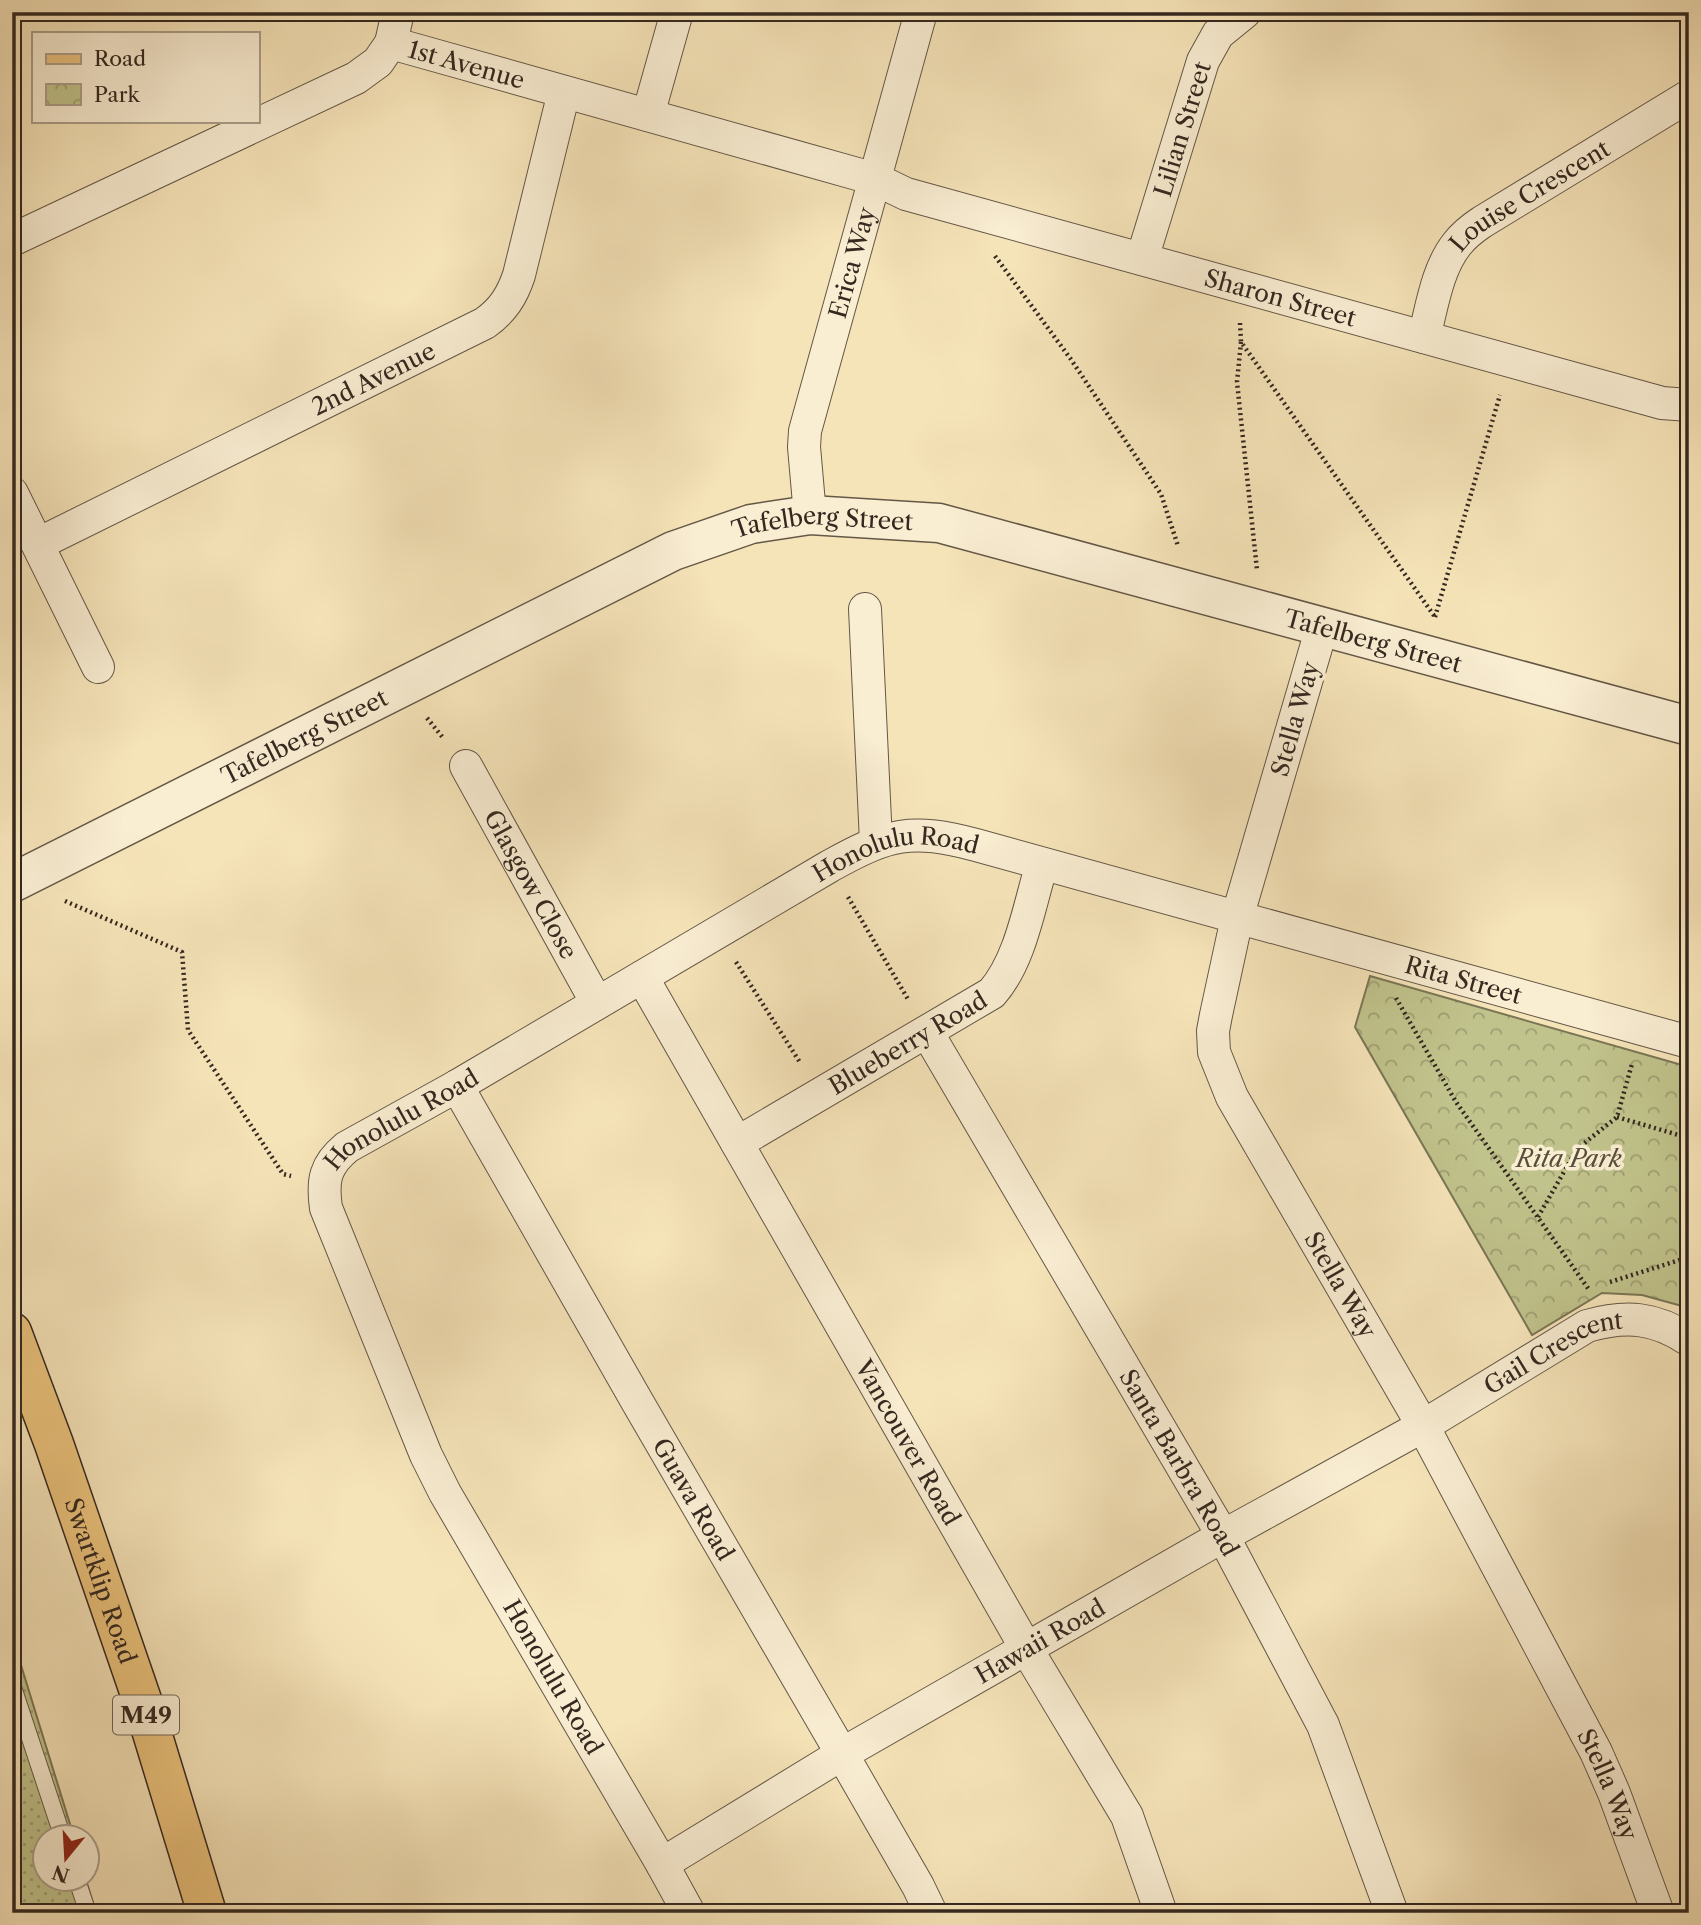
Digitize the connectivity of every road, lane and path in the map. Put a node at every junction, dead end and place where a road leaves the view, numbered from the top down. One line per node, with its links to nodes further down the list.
1 (398, 12): 5 (street)
2 (677, 12): 8 (street)
3 (921, 12): 9 (street, Erica Way)
4 (1245, 12): 12 (street, Lilian Street)
5 (391, 43): 6 (street, 1st Avenue); 10 (street, 1st Avenue)
6 (565, 92): 8 (street, 1st Avenue); 20 (street, 2nd Avenue)
7 (1689, 96): 14 (street, Louise Crescent)
8 (648, 115): 9 (street, 1st Avenue)
9 (875, 178): 12 (street, Sharon Street); 19 (street, Erica Way)
10 (12, 240)
11 (988, 246): 21 (path)
12 (1142, 259): 14 (street, Sharon Street)
13 (1240, 318): 15 (path)
14 (1424, 337): 17 (street, Sharon Street)
15 (1241, 342): 22 (path); 24 (path)
16 (1501, 391): 24 (path)
17 (1689, 405)
18 (12, 493): 20 (street)
19 (810, 515): 25 (street, Tafelberg Street); 33 (street, Tafelberg Street)
20 (38, 544): 27 (street)
21 (1181, 557)
22 (1258, 578)
23 (865, 609): 30 (street)
24 (1435, 617): 26 (path)
25 (1322, 627): 28 (street, Tafelberg Street); 35 (street, Stella Way)
26 (1432, 628)
27 (98, 667)
28 (1689, 726)
29 (466, 766): 39 (street, Glasgow Close)
30 (876, 842): 31 (street, Honolulu Road); 32 (street, Honolulu Road)
31 (1042, 864): 35 (street, Honolulu Road); 40 (street, Blueberry Road)
32 (830, 866): 36 (street, Honolulu Road); 40 (path)
33 (12, 883)
34 (63, 900): 48 (path)
35 (1237, 918): 41 (street, Rita Street); 55 (street, Stella Way)
36 (718, 932): 37 (street, Honolulu Road); 44 (path)
37 (642, 977): 39 (street, Honolulu Road); 46 (street, Vancouver Road)
38 (1396, 997): 49 (path)
39 (597, 1003): 43 (street, Honolulu Road)
40 (927, 1032): 44 (street, Blueberry Road); 56 (street, Santa Barbra Road)
41 (1689, 1042)
42 (1634, 1059): 45 (path)
43 (457, 1086): 48 (street, Honolulu Road); 59 (street, Guava Road)
44 (820, 1095): 46 (street, Blueberry Road)
45 (1617, 1117): 47 (path); 49 (path)
46 (737, 1143): 57 (street, Vancouver Road)
47 (1689, 1145)
48 (323, 1183): 61 (street, Honolulu Road)
49 (1538, 1217): 52 (path)
50 (1689, 1257): 51 (path)
51 (1602, 1284)
52 (1595, 1297)
53 (12, 1332): 64 (main road, Swartklip Road / M49)
54 (1689, 1340): 55 (street, Gail Crescent)
55 (1423, 1426): 56 (street, Hawaii Road); 69 (street, Stella Way)
56 (1223, 1536): 57 (street, Hawaii Road); 68 (street, Santa Barbra Road)
57 (1026, 1648): 59 (street, Hawaii Road); 67 (street, Vancouver Road)
58 (12, 1684): 60 (lane)
59 (842, 1754): 61 (street, Hawaii Road); 66 (street, Guava Road)
60 (58, 1824)
61 (663, 1864): 65 (street, Honolulu Road)
62 (82, 1894): 63 (lane)
63 (88, 1913)
64 (207, 1913)
65 (689, 1913)
66 (931, 1913)
67 (1161, 1913)
68 (1392, 1913)
69 (1658, 1913)

